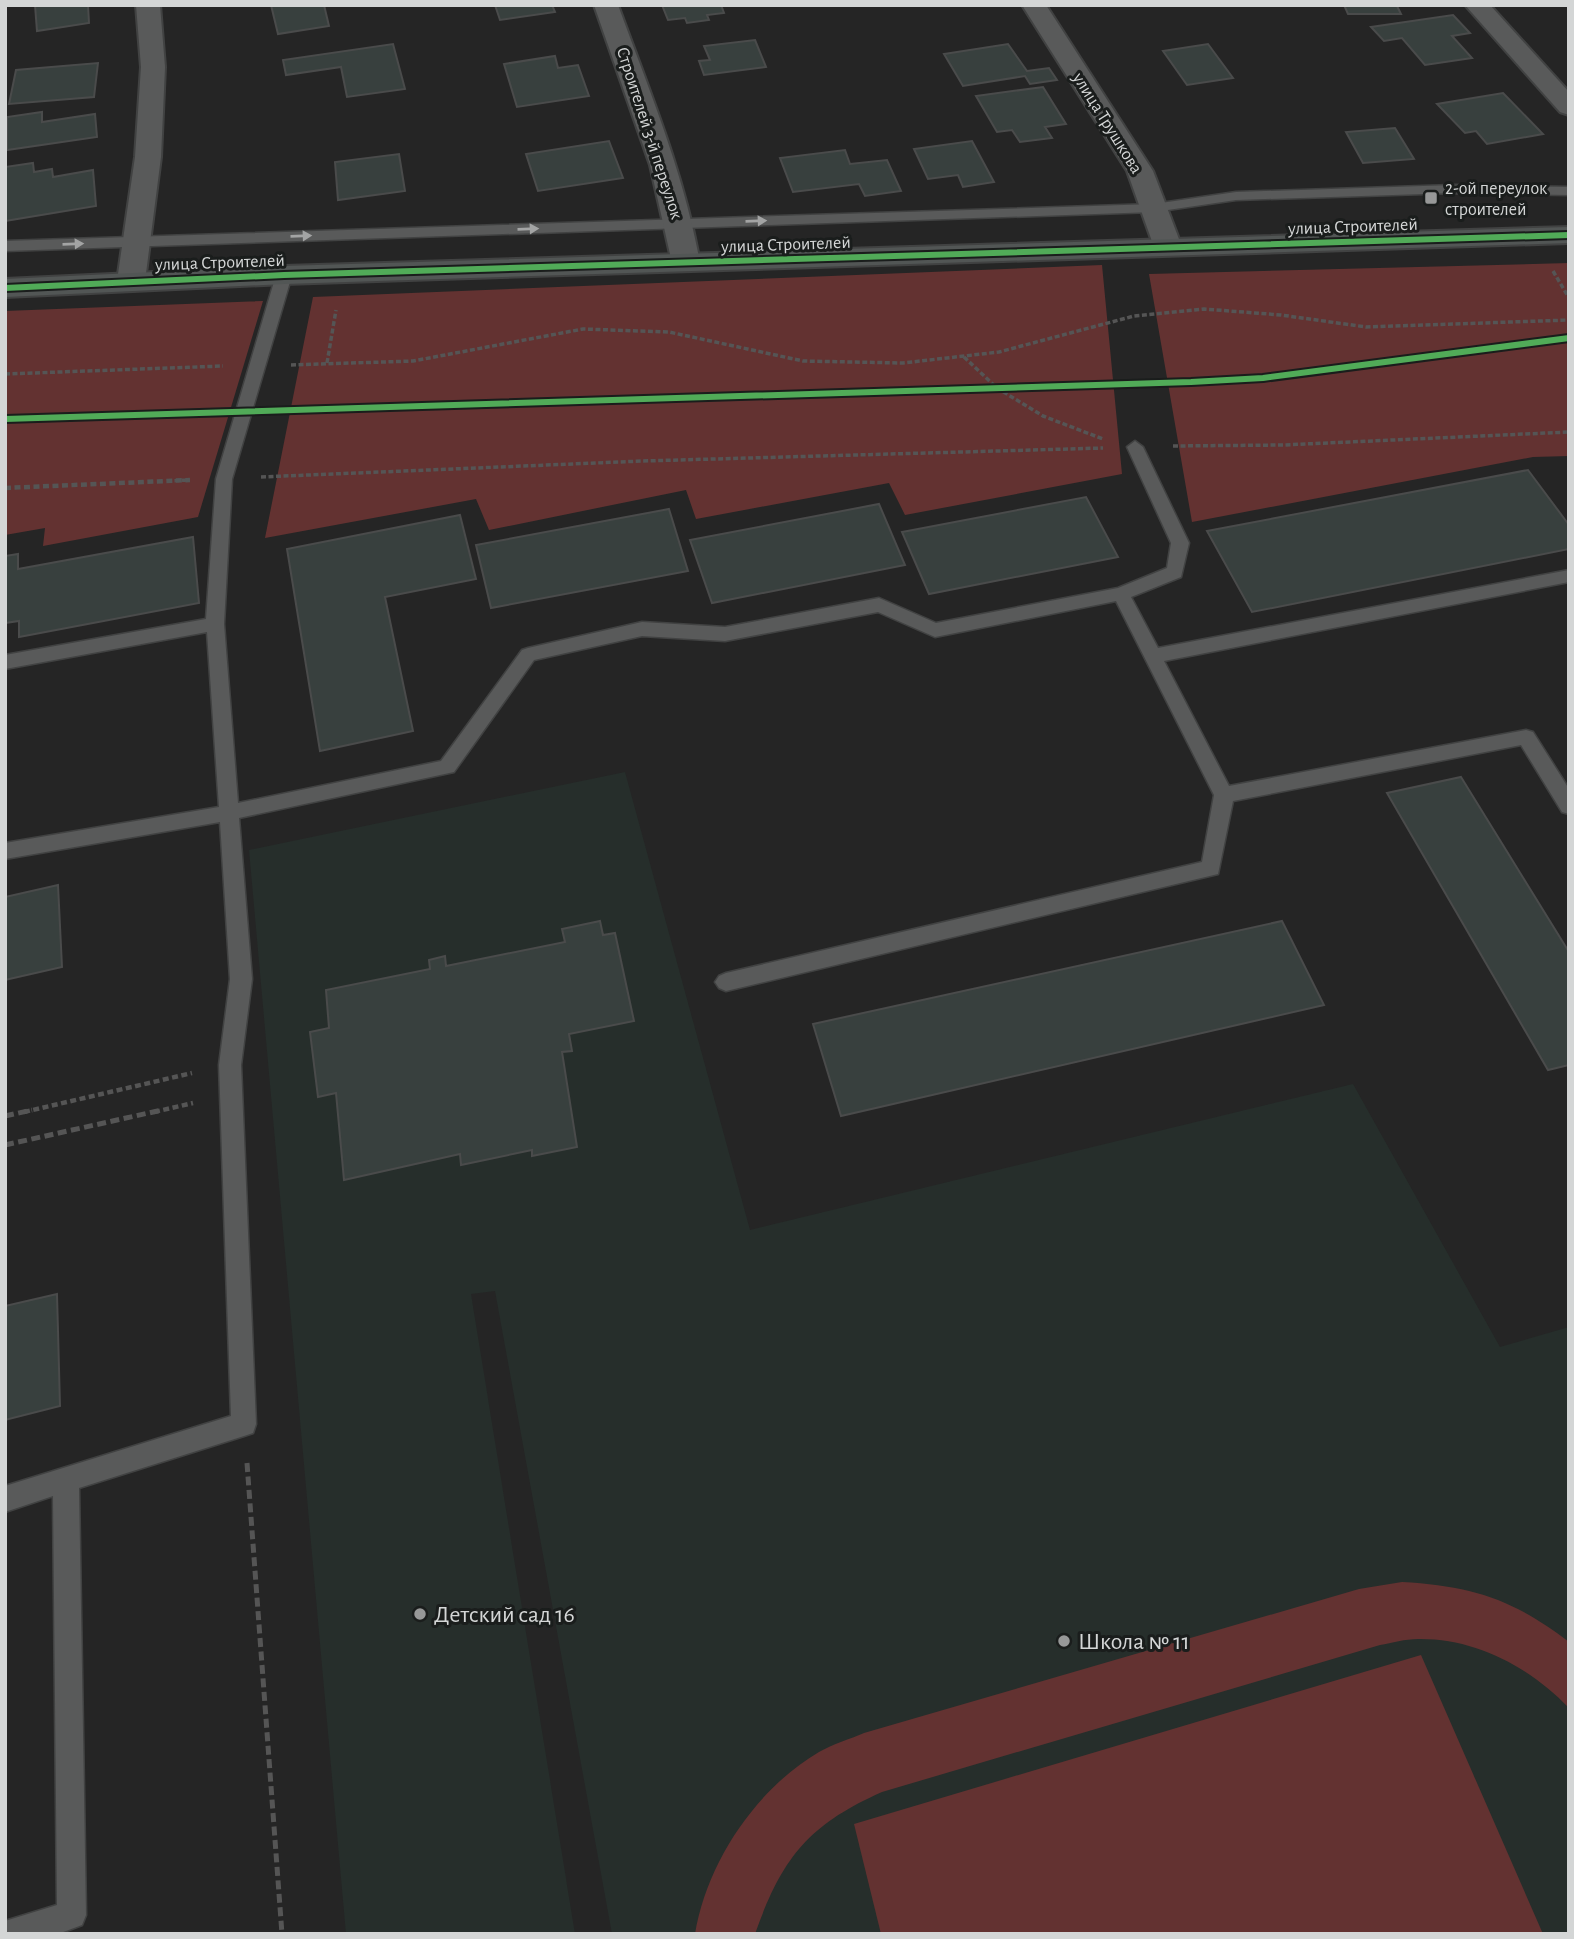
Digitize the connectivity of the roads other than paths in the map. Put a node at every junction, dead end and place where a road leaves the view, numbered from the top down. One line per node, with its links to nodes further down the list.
1 (148, 5): 10 (street)
2 (607, 5): 8 (street, Строителей 3-й переулок)
3 (1034, 5): 7 (street, улица Трушкова)
4 (1477, 5): 5 (street)
5 (1569, 107)
6 (1569, 191): 7 (lane)
7 (1154, 208): 8 (lane, one-way to 7); 12 (street, улица Трушкова)
8 (681, 224): 10 (lane, one-way to 8); 13 (street, Строителей 3-й переулок)
9 (1569, 235): 12 (street, улица Строителей)
10 (136, 242): 11 (lane, one-way to 10); 15 (street)
11 (5, 246)
12 (1168, 247): 13 (street, улица Строителей)
13 (686, 263): 14 (street, улица Строителей)
14 (285, 275): 15 (street, улица Строителей); 20 (lane)
15 (131, 281): 16 (street, улица Строителей)
16 (5, 288)
17 (1135, 447): 19 (lane)
18 (1569, 576): 21 (lane)
19 (1121, 594): 21 (lane); 25 (lane)
20 (215, 624): 22 (lane); 25 (lane)
21 (1153, 656): 23 (lane)
22 (5, 662)
23 (1224, 795): 24 (lane); 27 (lane)
24 (1569, 806)
25 (227, 813): 26 (lane); 28 (lane)
26 (5, 851)
27 (726, 982)
28 (66, 1482): 29 (lane); 30 (lane)
29 (5, 1499)
30 (10, 1934)

